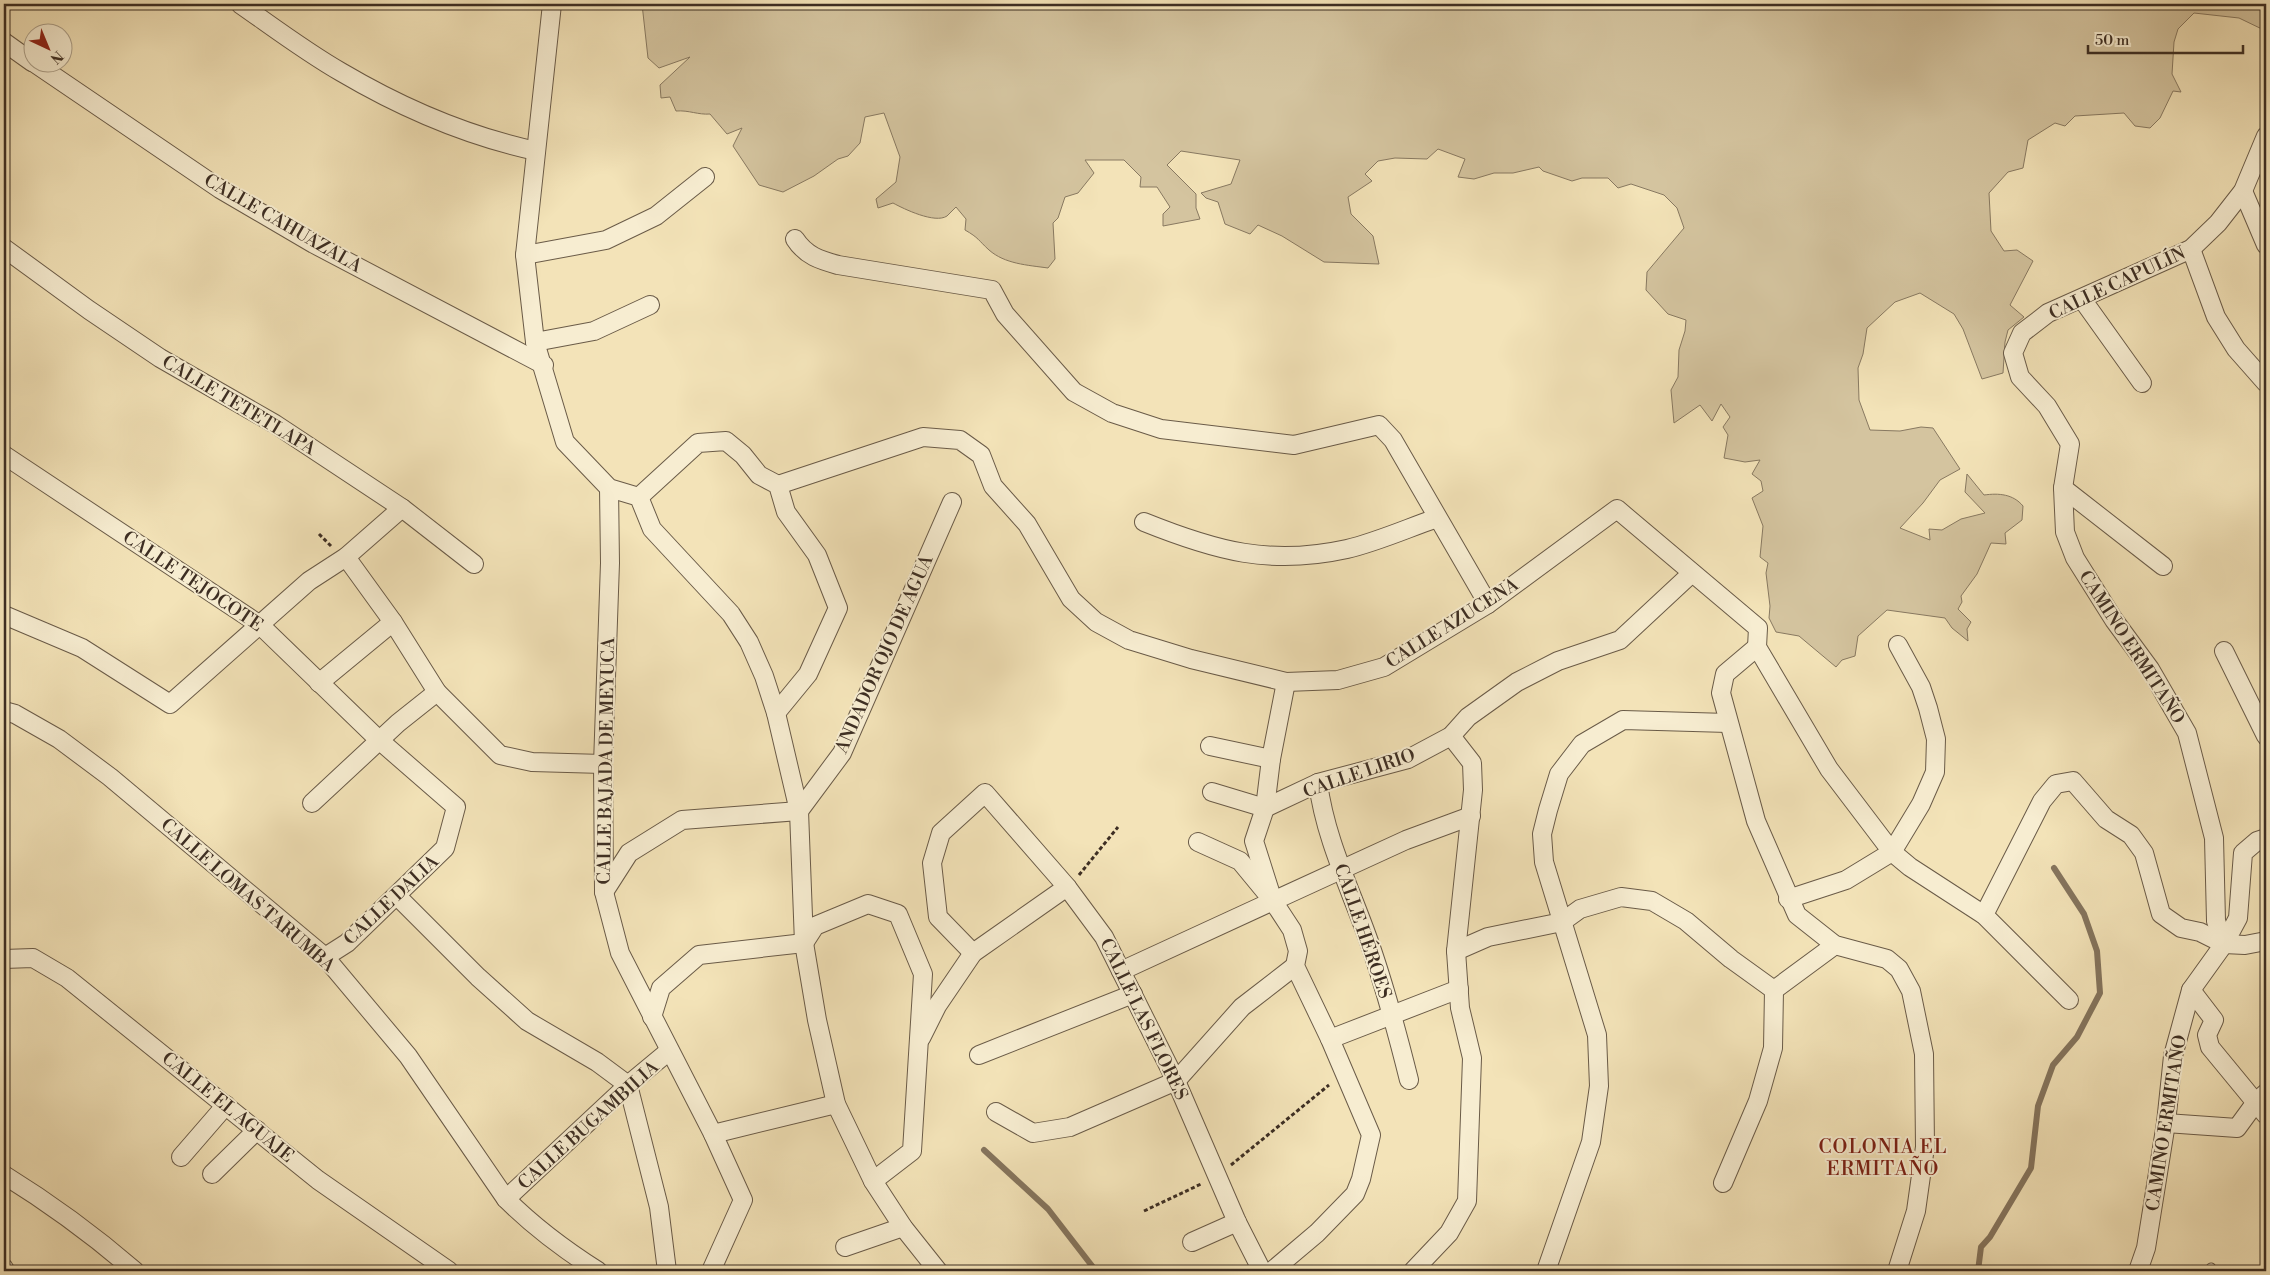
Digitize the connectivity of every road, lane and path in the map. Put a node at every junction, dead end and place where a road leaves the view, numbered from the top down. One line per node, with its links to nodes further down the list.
1 (240, 4): 7 (street)
2 (552, 4): 7 (street)
3 (4, 42): 4 (street, CALLE CAHUAZALA)
4 (22, 54)
5 (48, 72): 19 (street, CALLE CAHUAZALA)
6 (2266, 136): 9 (street, CALLE CAPULÍN)
7 (536, 151): 14 (street)
8 (705, 177): 14 (street)
9 (2243, 191): 11 (street); 13 (street, CALLE CAPULÍN)
10 (795, 239): 29 (street)
11 (2266, 245)
12 (4, 248): 28 (street, CALLE TETETLAPA)
13 (2191, 249): 15 (street, CALLE CAPULÍN); 21 (street)
14 (524, 255): 17 (street)
15 (2082, 299): 18 (street, CALLE CAPULÍN); 20 (street)
16 (650, 305): 17 (street)
17 (535, 342): 19 (street)
18 (2013, 353): 25 (street, CAMINO ERMITAÑO)
19 (544, 365): 24 (street)
20 (2142, 383)
21 (2266, 383)
22 (4, 455): 38 (street, CALLE TEJOCOTE)
23 (778, 485): 26 (street); 42 (street, CALLE AZUCENA); 46 (street)
24 (609, 488): 26 (street); 53 (street, CALLE BAJADA DE MEYUCA)
25 (2063, 488): 33 (street); 76 (street, CAMINO ERMITAÑO)
26 (639, 497): 46 (street)
27 (952, 502): 59 (street, ANDADOR OJO DE AGUA)
28 (402, 508): 31 (street); 32 (street, CALLE TETETLAPA)
29 (1437, 518): 30 (street); 35 (street)
30 (1144, 522)
31 (346, 556): 37 (street); 38 (street)
32 (474, 564)
33 (2163, 566)
34 (1692, 573): 35 (street, CALLE AZUCENA); 40 (street); 48 (street, CALLE LIRIO)
35 (1488, 604): 42 (street, CALLE AZUCENA)
36 (4, 615): 38 (street)
37 (393, 622): 43 (street); 44 (street)
38 (260, 625): 43 (street, CALLE TEJOCOTE)
39 (1898, 645): 64 (street)
40 (1757, 647): 47 (street); 64 (street)
41 (2224, 651): 49 (street)
42 (1286, 682): 52 (street)
43 (319, 683): 50 (street, CALLE TEJOCOTE)
44 (437, 692): 50 (street); 53 (street)
45 (4, 711): 80 (street, CALLE LOMAS TARUMBA)
46 (776, 713): 59 (street)
47 (1728, 723): 70 (street); 73 (street)
48 (1451, 736): 54 (street, CALLE LIRIO); 60 (street)
49 (2266, 736)
50 (379, 740): 56 (street); 57 (street, CALLE TEJOCOTE)
51 (1210, 746): 52 (street)
52 (1271, 759): 58 (street)
53 (603, 764): 68 (street, CALLE BAJADA DE MEYUCA)
54 (1318, 783): 58 (street, CALLE LIRIO); 66 (street, CALLE HÉROES)
55 (1212, 792): 58 (street)
56 (312, 803)
57 (456, 807): 69 (street, CALLE DALIA)
58 (1265, 808): 71 (street)
59 (799, 811): 68 (street); 75 (street)
60 (1471, 816): 66 (street); 78 (street)
61 (1118, 827): 65 (path)
62 (2266, 838): 76 (street)
63 (1198, 842): 71 (street)
64 (1892, 852): 70 (street); 72 (street)
65 (1090, 862)
66 (1342, 870): 71 (street); 89 (street, CALLE HÉROES)
67 (1067, 887): 79 (street); 79 (street, CALLE LAS FLORES); 83 (street, CALLE LAS FLORES)
68 (604, 892): 90 (street, CALLE BAJADA DE MEYUCA)
69 (397, 896): 80 (street, CALLE DALIA); 98 (street)
70 (1788, 899): 77 (street)
71 (1273, 901): 82 (street); 83 (street)
72 (1984, 915): 76 (street); 88 (street)
73 (1562, 922): 78 (street); 85 (street); 128 (street)
74 (2266, 941): 76 (street)
75 (804, 943): 90 (street); 92 (street); 100 (street)
76 (2224, 944): 86 (street, CAMINO ERMITAÑO)
77 (1835, 945): 85 (street); 129 (street)
78 (1456, 951): 84 (street)
79 (973, 953): 92 (street)
80 (325, 957): 112 (street, CALLE LOMAS TARUMBA)
81 (4, 960): 101 (street, CALLE EL AGUAJE)
82 (1295, 966): 91 (street); 97 (street)
83 (1121, 971): 87 (street, CALLE LAS FLORES)
84 (1459, 989): 89 (street); 127 (street)
85 (1774, 990): 111 (street)
86 (2191, 990): 99 (street); 103 (street, CAMINO ERMITAÑO)
87 (1133, 994): 94 (street); 97 (street, CALLE LAS FLORES)
88 (2069, 1000)
89 (1392, 1015): 91 (street); 96 (street, CALLE HÉROES)
90 (652, 1017): 93 (street, CALLE BAJADA DE MEYUCA)
91 (1330, 1039): 95 (street)
92 (917, 1048): 110 (street)
93 (669, 1051): 98 (street, CALLE BUGAMBILIA); 105 (street, CALLE BAJADA DE MEYUCA)
94 (979, 1055)
95 (1345, 1072): 109 (path); 126 (street)
96 (1409, 1080)
97 (1176, 1081): 102 (street); 109 (street, CALLE LAS FLORES)
98 (628, 1084): 112 (street, CALLE BUGAMBILIA); 122 (street)
99 (2263, 1103): 103 (street)
100 (836, 1104): 105 (street); 110 (street)
101 (226, 1105): 104 (street, CALLE EL AGUAJE); 106 (street)
102 (996, 1112)
103 (2166, 1123): 130 (street, CAMINO ERMITAÑO)
104 (256, 1130): 107 (street); 118 (street, CALLE EL AGUAJE)
105 (713, 1134): 123 (street, CALLE BAJADA DE MEYUCA)
106 (181, 1157)
107 (212, 1174)
108 (4, 1175): 119 (street)
109 (1217, 1176): 113 (path); 114 (street, CALLE LAS FLORES)
110 (873, 1181): 115 (street)
111 (1723, 1182)
112 (506, 1199): 121 (street, CALLE LOMAS TARUMBA)
113 (1144, 1211)
114 (1237, 1222): 116 (street); 125 (street, CALLE LAS FLORES)
115 (903, 1227): 117 (street); 124 (street)
116 (1192, 1242)
117 (845, 1247)
118 (434, 1266): 120 (street, CALLE EL AGUAJE)
119 (135, 1271)
120 (450, 1271)
121 (598, 1271)
122 (667, 1271)
123 (711, 1271)
124 (938, 1271)
125 (1262, 1271)
126 (1272, 1271)
127 (1413, 1271)
128 (1546, 1271)
129 (1897, 1271)
130 (2138, 1271)

